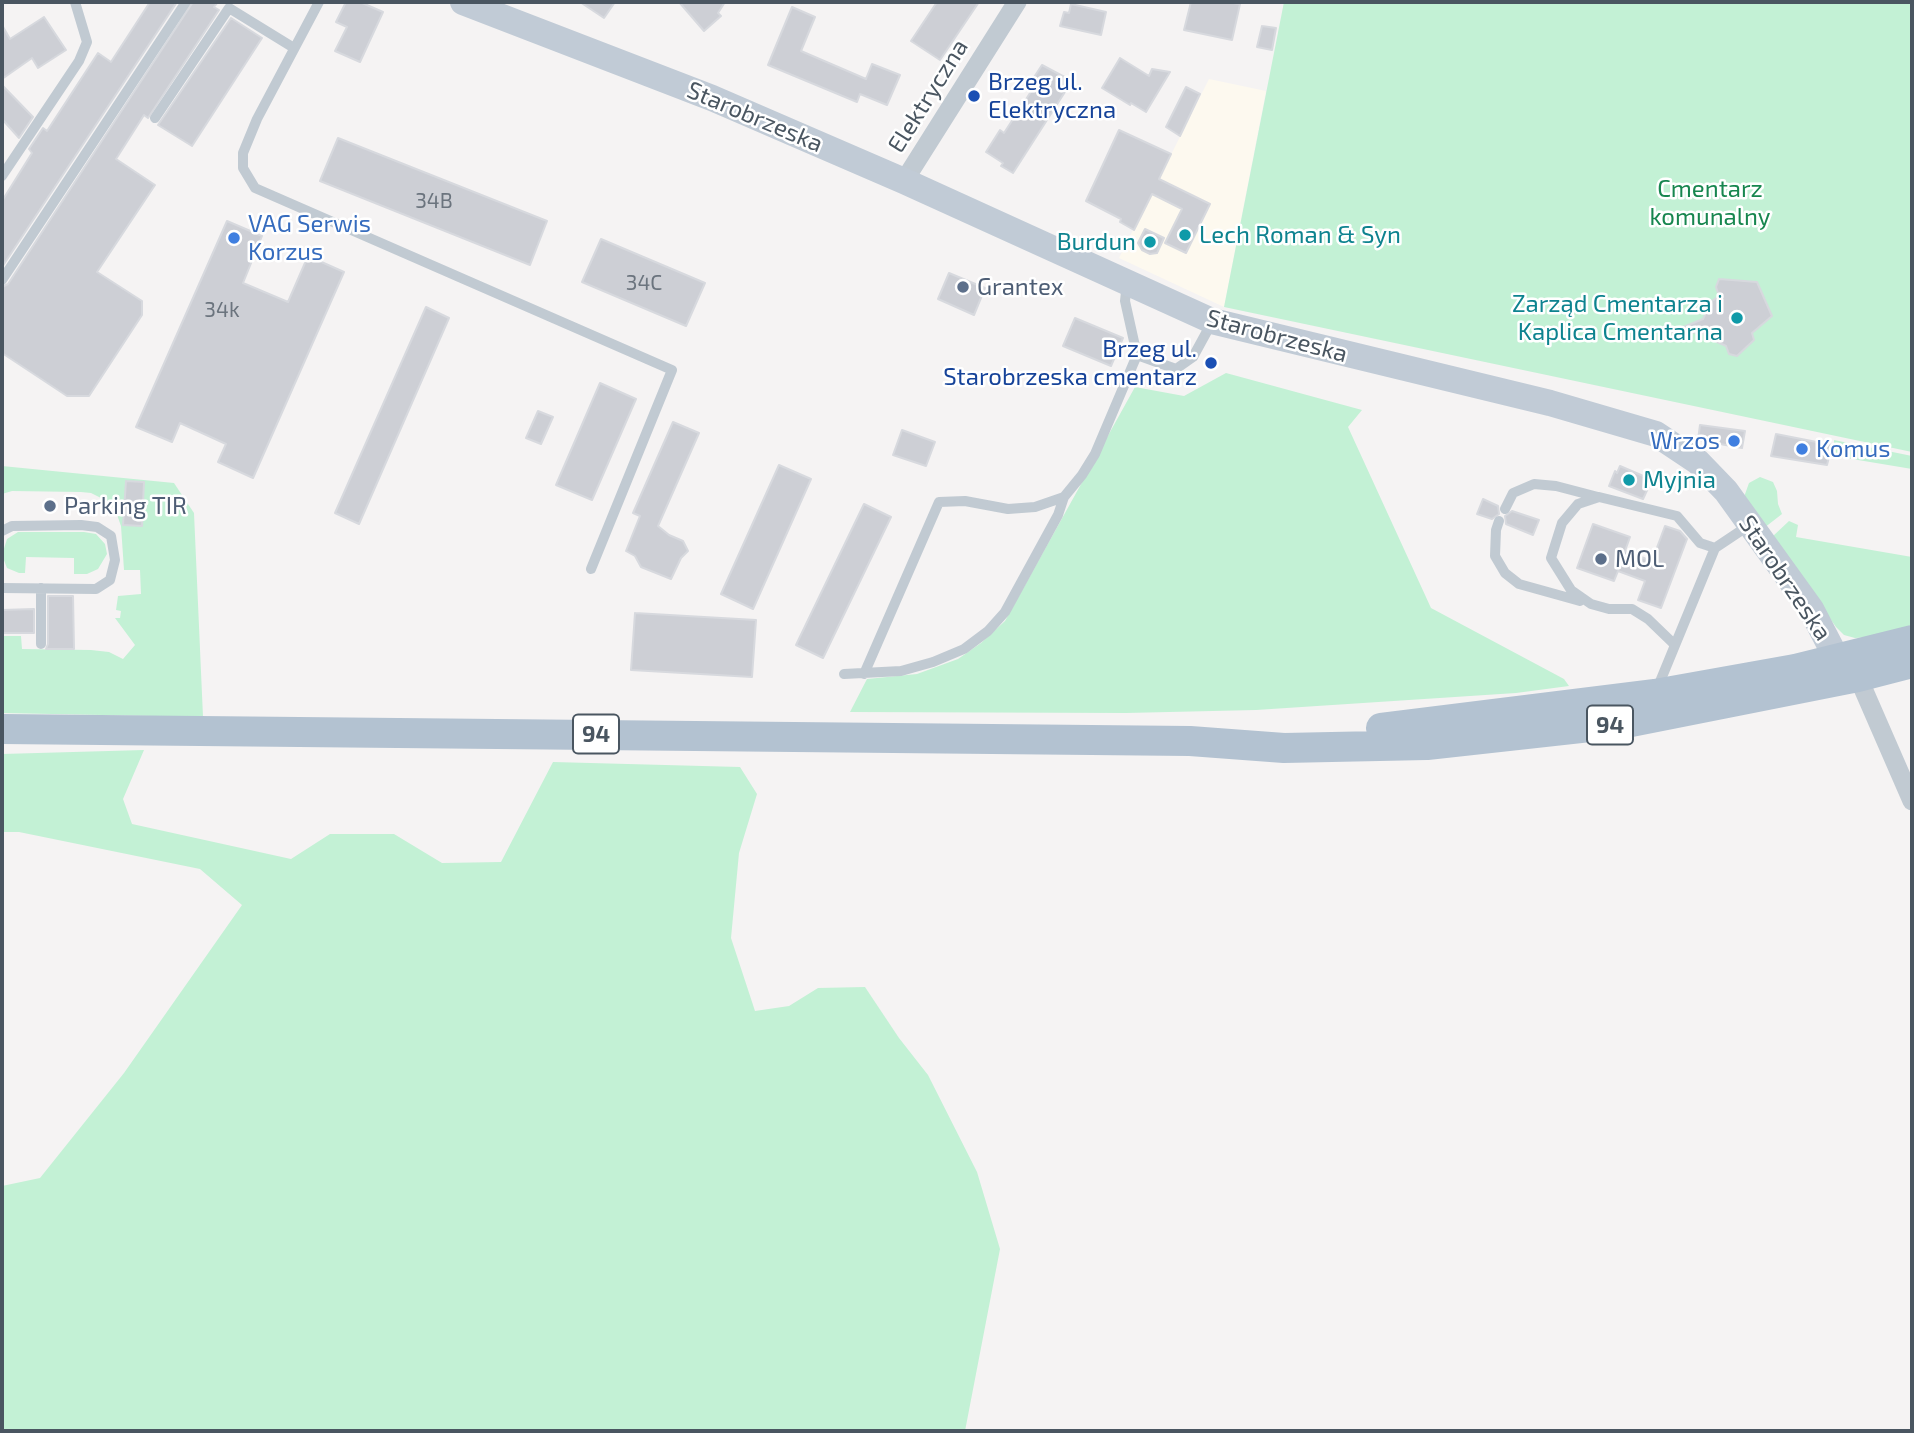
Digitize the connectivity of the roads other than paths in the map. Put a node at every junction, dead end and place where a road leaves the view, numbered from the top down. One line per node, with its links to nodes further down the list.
1 (75, 2): 8 (lane)
2 (187, 2): 10 (lane)
3 (319, 2): 6 (lane)
4 (463, 2): 9 (street, Starobrzeska)
5 (1017, 2): 9 (street, Elektryczna)
6 (294, 48): 7 (lane); 21 (lane)
7 (155, 118)
8 (2, 176)
9 (904, 181): 11 (street, Starobrzeska)
10 (2, 280)
11 (1127, 283): 12 (street, Starobrzeska); 13 (lane)
12 (1212, 321): 13 (lane); 18 (street, Starobrzeska)
13 (1137, 355): 14 (lane)
14 (1064, 497): 31 (lane); 31 (lane)
15 (1598, 497): 16 (lane); 20 (lane); 24 (lane)
16 (1505, 509)
17 (1499, 521): 24 (lane)
18 (1751, 524): 20 (lane); 29 (street, Starobrzeska)
19 (2, 531): 23 (lane)
20 (1715, 548): 27 (lane)
21 (591, 569)
22 (2, 588): 23 (lane)
23 (41, 588): 26 (lane)
24 (1591, 604): 27 (lane)
25 (1912, 640): 29 (main road, 94)
26 (41, 643)
27 (1675, 645): 32 (lane)
28 (1912, 663): 29 (main road, 94)
29 (1848, 668): 32 (main road, 94); 34 (main road, 94); 35 (street)
30 (844, 674): 31 (lane)
31 (864, 674)
32 (1655, 694): 34 (main road, 94)
33 (2, 729): 34 (main road, 94)
34 (1190, 741)
35 (1912, 801)

